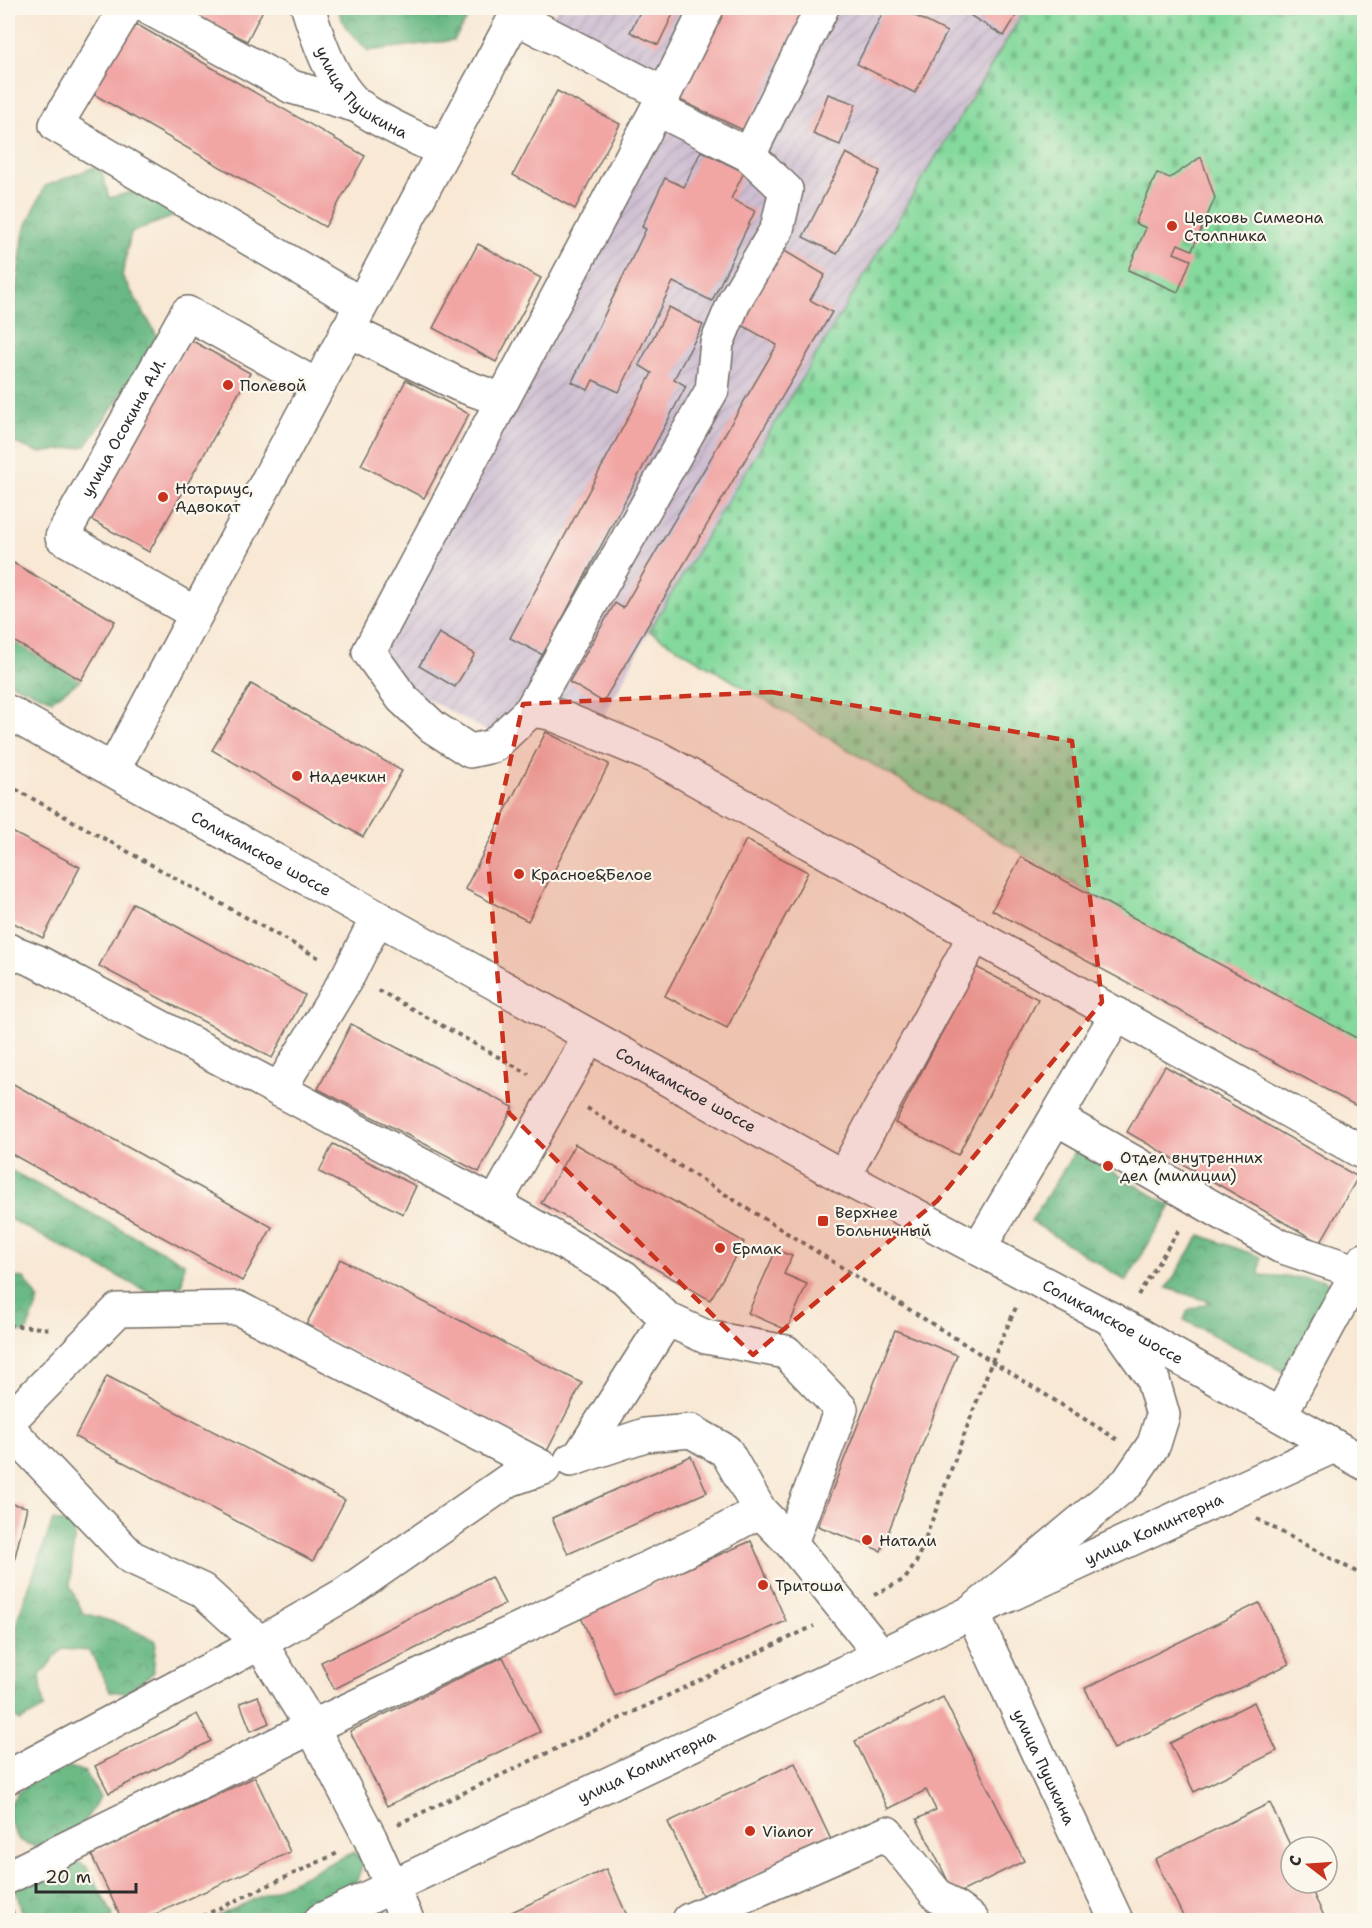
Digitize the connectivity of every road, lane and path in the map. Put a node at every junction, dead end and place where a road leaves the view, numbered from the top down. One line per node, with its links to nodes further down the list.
1 (126, 8): 11 (main road)
2 (149, 8): 8 (main road)
3 (308, 8): 8 (main road, улица Пушкина)
4 (707, 8): 7 (main road)
5 (822, 8): 10 (main road)
6 (517, 12): 7 (main road); 9 (main road)
7 (660, 102): 10 (main road); 13 (main road)
8 (361, 107): 9 (main road, улица Пушкина)
9 (442, 151): 11 (main road)
10 (749, 155): 15 (main road)
11 (354, 317): 12 (main road); 13 (main road)
12 (317, 386): 14 (main road); 14 (main road, улица Осокина А.И.)
13 (502, 400): 15 (main road)
14 (196, 614): 17 (main road)
15 (531, 710): 20 (main road)
16 (8, 712): 17 (main road, Соликамское шоссе)
17 (113, 770): 19 (main road, Соликамское шоссе)
18 (8, 785): 22 (path)
19 (377, 918): 22 (main road); 24 (main road, Соликамское шоссе)
20 (975, 935): 23 (main road); 29 (main road)
21 (8, 950): 25 (main road)
22 (349, 974): 25 (main road); 26 (path)
23 (1117, 1014): 27 (main road); 28 (main road)
24 (590, 1037): 26 (main road); 29 (main road, Соликамское шоссе)
25 (279, 1090): 31 (main road)
26 (559, 1090): 31 (main road); 37 (path)
27 (1056, 1118): 30 (main road); 32 (main road)
28 (1365, 1153)
29 (843, 1177): 32 (main road, Соликамское шоссе)
30 (1197, 1199): 33 (main road); 36 (path)
31 (495, 1204): 35 (main road)
32 (979, 1248): 34 (main road, Соликамское шоссе)
33 (1361, 1266): 38 (main road)
34 (1029, 1276): 36 (main road, Соликамское шоссе); 37 (path)
35 (667, 1319): 42 (main road); 46 (main road)
36 (1116, 1321): 38 (main road, Соликамское шоссе); 48 (main road, улица Коминтерна)
37 (992, 1361): 47 (path)
38 (1280, 1415): 41 (main road, Соликамское шоссе)
39 (8, 1422): 44 (main road)
40 (8, 1428): 49 (main road)
41 (1334, 1446): 43 (main road, Соликамское шоссе); 48 (main road, улица Коминтерна)
42 (579, 1457): 44 (main road); 45 (main road)
43 (1365, 1463)
44 (544, 1468): 49 (main road)
45 (760, 1511): 46 (main road); 51 (main road)
46 (791, 1543): 47 (main road)
47 (846, 1611): 50 (main road); 53 (path)
48 (972, 1612): 50 (main road, улица Коминтерна); 56 (main road, улица Пушкина)
49 (260, 1642): 51 (main road); 52 (main road)
50 (881, 1656): 55 (main road, улица Коминтерна)
51 (312, 1727): 53 (main road); 54 (main road)
52 (8, 1777)
53 (370, 1838): 55 (main road); 57 (path)
54 (8, 1877)
55 (392, 1888): 58 (main road, улица Коминтерна); 59 (main road)
56 (1106, 1917)
57 (194, 1920)
58 (321, 1920)
59 (407, 1920)
60 (689, 1920): 61 (main road)
61 (972, 1920)

